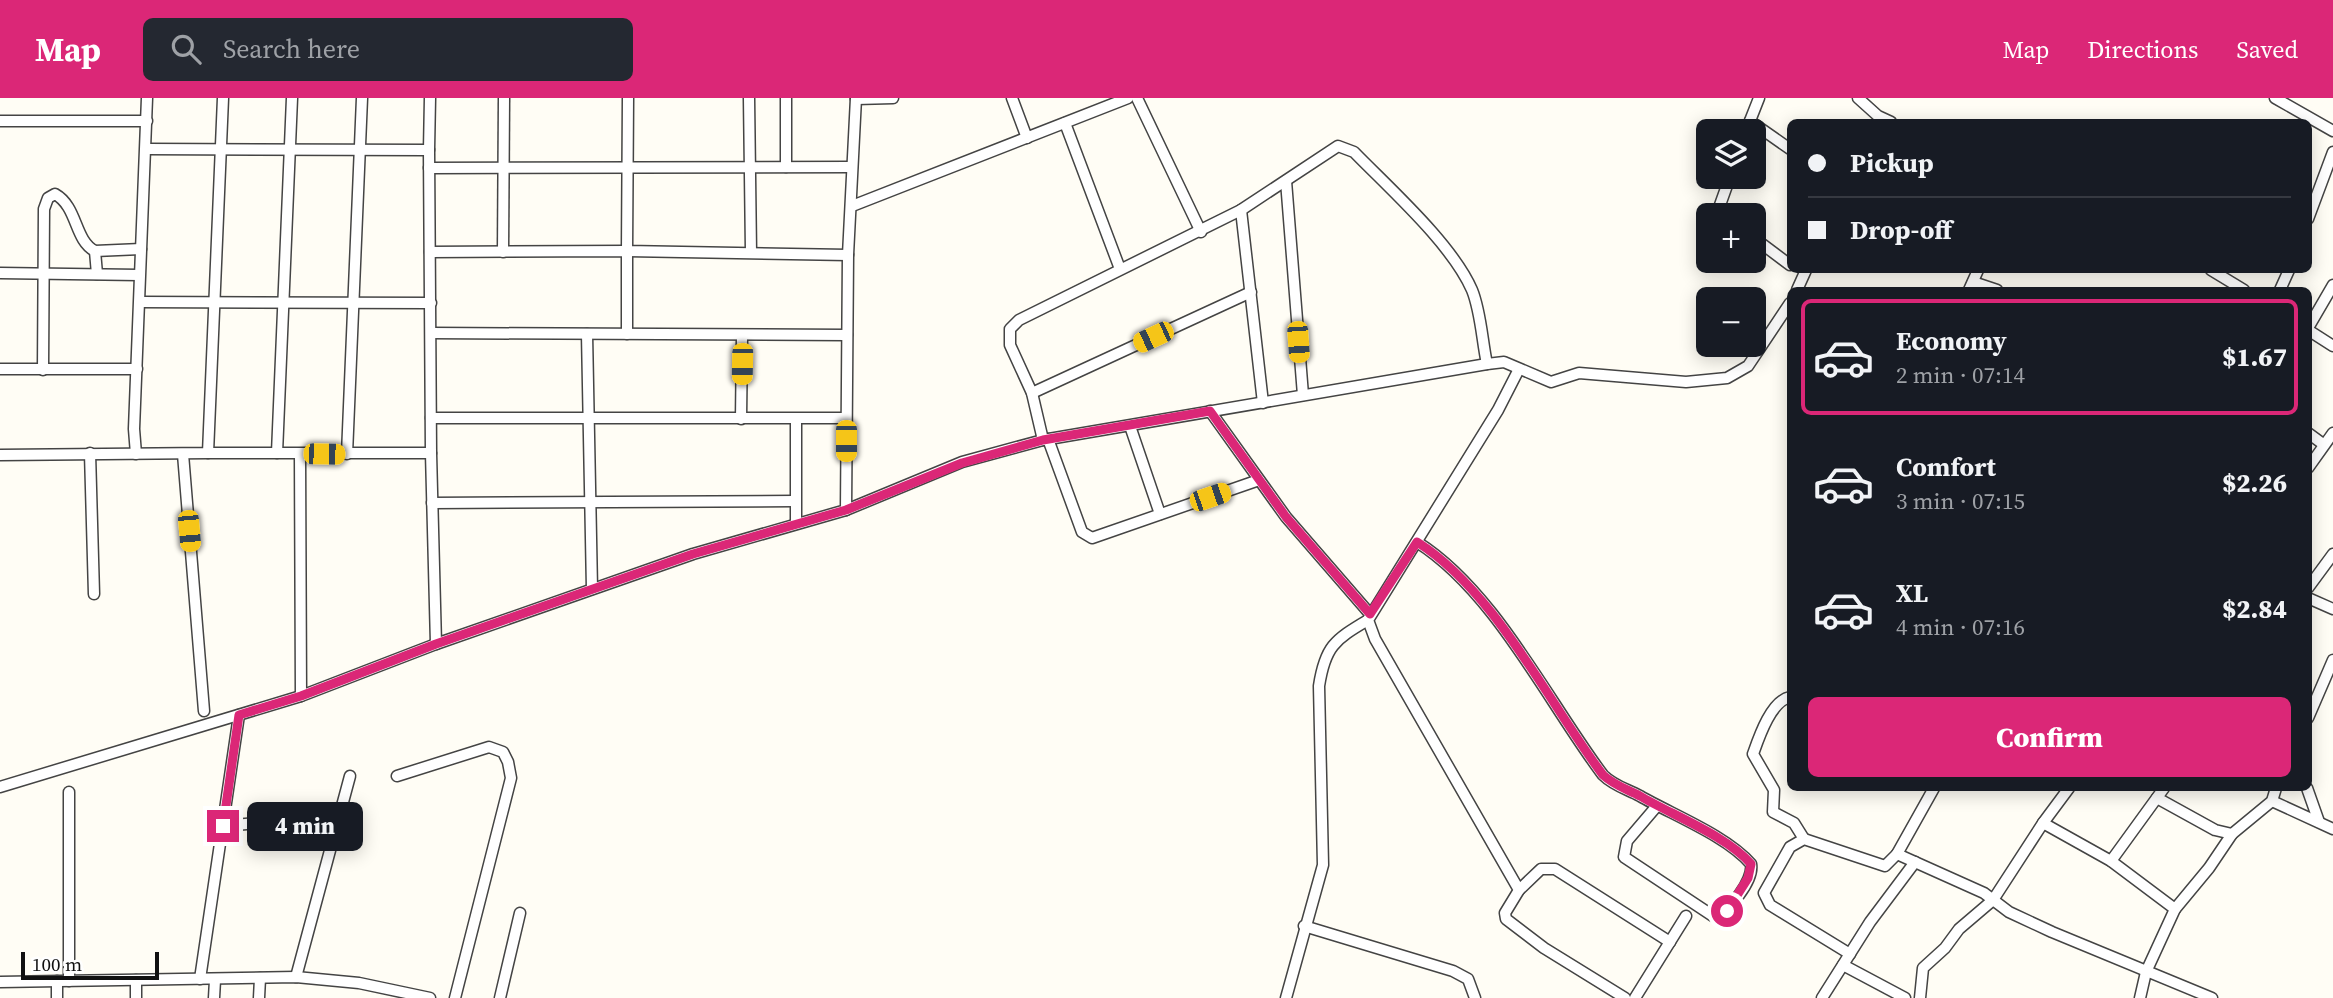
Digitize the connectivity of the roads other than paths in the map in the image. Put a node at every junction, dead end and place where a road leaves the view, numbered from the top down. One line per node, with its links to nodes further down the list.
1 (147, 98): 23 (street)
2 (223, 98): 32 (street)
3 (292, 98): 30 (street)
4 (362, 98): 31 (street)
5 (430, 98): 33 (street)
6 (504, 98): 39 (street)
7 (628, 98): 40 (street)
8 (749, 98): 38 (street)
9 (786, 98): 35 (street)
10 (856, 98): 11 (street); 36 (street)
11 (893, 98)
12 (1012, 98): 27 (street)
13 (1128, 98): 24 (street)
14 (1137, 98): 45 (street)
15 (1759, 98): 18 (street)
16 (1858, 98): 19 (street)
17 (2275, 98): 21 (street)
18 (1751, 119)
19 (1876, 119)
20 (2312, 119): 25 (street)
21 (2312, 119)
22 (0, 121): 23 (street)
23 (147, 121): 29 (street)
24 (1065, 123): 27 (street); 55 (street)
25 (2333, 131)
26 (1766, 136): 28 (street)
27 (1027, 138): 42 (street)
28 (1787, 147)
29 (147, 149): 32 (street); 47 (street)
30 (291, 149): 31 (street); 32 (street); 66 (street)
31 (360, 149): 33 (street); 67 (street)
32 (221, 150): 65 (street)
33 (429, 150): 37 (street)
34 (2333, 152): 43 (street)
35 (786, 167): 36 (street); 38 (street)
36 (852, 167): 42 (street)
37 (429, 168): 39 (street); 50 (street)
38 (748, 168): 40 (street); 52 (street)
39 (504, 170): 40 (street); 51 (street)
40 (628, 170): 49 (street)
41 (1286, 181): 44 (street); 78 (street); 84 (street)
42 (852, 206): 53 (street)
43 (2312, 208)
44 (1241, 210): 45 (street); 63 (street)
45 (1201, 232): 55 (street)
46 (1766, 247): 54 (street)
47 (141, 249): 48 (street); 60 (street)
48 (95, 251): 57 (street); 59 (street)
49 (627, 251): 51 (street); 52 (street); 73 (street)
50 (430, 252): 51 (street); 68 (street)
51 (503, 252)
52 (751, 252): 53 (street)
53 (848, 255): 74 (street)
54 (1787, 263)
55 (1120, 269): 83 (street)
56 (0, 273): 57 (street)
57 (43, 273): 59 (street); 82 (street)
58 (2216, 273): 62 (street)
59 (97, 274): 60 (street)
60 (139, 275): 64 (street)
61 (2333, 285): 70 (street)
62 (2239, 287)
63 (1251, 292): 83 (street); 85 (street)
64 (140, 302): 65 (street); 80 (street)
65 (214, 303): 66 (street); 98 (street)
66 (285, 303): 67 (street); 99 (street)
67 (353, 303): 68 (street); 104 (street)
68 (431, 303): 71 (street)
69 (1787, 308): 81 (street)
70 (2312, 330)
71 (431, 333): 72 (street); 87 (street)
72 (587, 334): 73 (street); 88 (street)
73 (627, 334): 76 (street)
74 (847, 335): 76 (street); 89 (street)
75 (2312, 335): 77 (street)
76 (742, 337): 90 (street)
77 (2333, 346)
78 (1487, 364): 81 (street); 84 (street)
79 (0, 369): 82 (street)
80 (137, 369): 82 (street); 101 (street)
81 (1519, 369): 114 (street)
82 (43, 370)
83 (1032, 393): 95 (street)
84 (1303, 395): 85 (street)
85 (1263, 402): 86 (street)
86 (1210, 411): 92 (street); 107 (street)
87 (430, 418): 88 (street); 100 (street)
88 (590, 418): 90 (street); 109 (street)
89 (846, 418): 91 (street); 111 (street)
90 (741, 419): 91 (street)
91 (796, 420): 108 (street)
92 (1130, 426): 95 (street); 112 (street)
93 (2333, 433): 106 (street)
94 (2312, 436): 96 (street)
95 (1045, 440): 111 (street); 112 (street)
96 (2323, 444)
97 (90, 453): 101 (street); 105 (street); 118 (street)
98 (208, 453): 99 (street); 102 (street)
99 (278, 453): 103 (street)
100 (431, 453): 104 (street); 110 (street)
101 (136, 454): 102 (street)
102 (183, 454): 127 (street)
103 (300, 454): 104 (street); 124 (street)
104 (347, 454)
105 (0, 455)
106 (2312, 462)
107 (1259, 480): 112 (street); 121 (street)
108 (795, 501): 109 (street); 113 (street)
109 (591, 502): 110 (street); 117 (street)
110 (432, 503): 122 (street)
111 (846, 510): 113 (street)
112 (1160, 514)
113 (796, 523): 117 (street)
114 (1417, 542): 121 (street); 140 (street)
115 (2333, 554): 116 (street)
116 (2312, 583)
117 (592, 589): 122 (street)
118 (94, 594)
119 (2312, 600): 120 (street)
120 (2333, 609)
121 (1369, 617): 151 (street); 156 (street)
122 (436, 644): 124 (street)
123 (2333, 660): 126 (street)
124 (301, 696): 128 (street)
125 (1787, 698): 147 (street)
126 (2312, 709)
127 (204, 711)
128 (239, 715): 131 (street); 144 (street)
129 (350, 776): 141 (street)
130 (397, 776): 174 (street)
131 (0, 787)
132 (1932, 791): 148 (street)
133 (2067, 791): 143 (street)
134 (2162, 791): 138 (street)
135 (2275, 791): 139 (street)
136 (2307, 791): 142 (street)
137 (69, 792): 167 (street)
138 (2157, 797): 146 (street); 149 (street)
139 (2272, 801): 142 (street); 146 (street)
140 (1656, 807): 140 (street)
141 (338, 817): 144 (street); 161 (street)
142 (2319, 822): 145 (street)
143 (2043, 823): 149 (street); 152 (street)
144 (223, 826): 163 (street)
145 (2333, 829)
146 (2232, 834): 153 (street)
147 (1804, 839): 148 (street); 158 (street)
148 (1897, 854): 150 (street)
149 (2111, 861): 153 (street)
150 (1915, 862): 152 (street); 158 (street)
151 (1520, 890): 157 (street); 178 (street)
152 (1993, 900): 160 (street); 182 (street)
153 (2175, 909): 160 (street)
154 (520, 914): 175 (street)
155 (1686, 916): 157 (street)
156 (1304, 926): 176 (street); 177 (street)
157 (1670, 942): 179 (street)
158 (1850, 954): 159 (street)
159 (1843, 965): 180 (street); 181 (street)
160 (2146, 972): 183 (street); 184 (street)
161 (296, 977): 162 (street); 173 (street)
162 (260, 978): 165 (street); 172 (street)
163 (200, 979): 164 (street); 165 (street)
164 (136, 980): 167 (street); 170 (street)
165 (215, 980): 171 (street)
166 (57, 981): 167 (street); 168 (street); 169 (street)
167 (69, 981)
168 (0, 982)
169 (57, 998)
170 (136, 998)
171 (214, 998)
172 (259, 998)
173 (430, 998)
174 (455, 998)
175 (500, 998)
176 (1286, 998)
177 (1475, 998)
178 (1625, 998)
179 (1635, 998)
180 (1822, 998)
181 (1905, 998)
182 (1920, 998)
183 (2140, 998)
184 (2212, 998)

